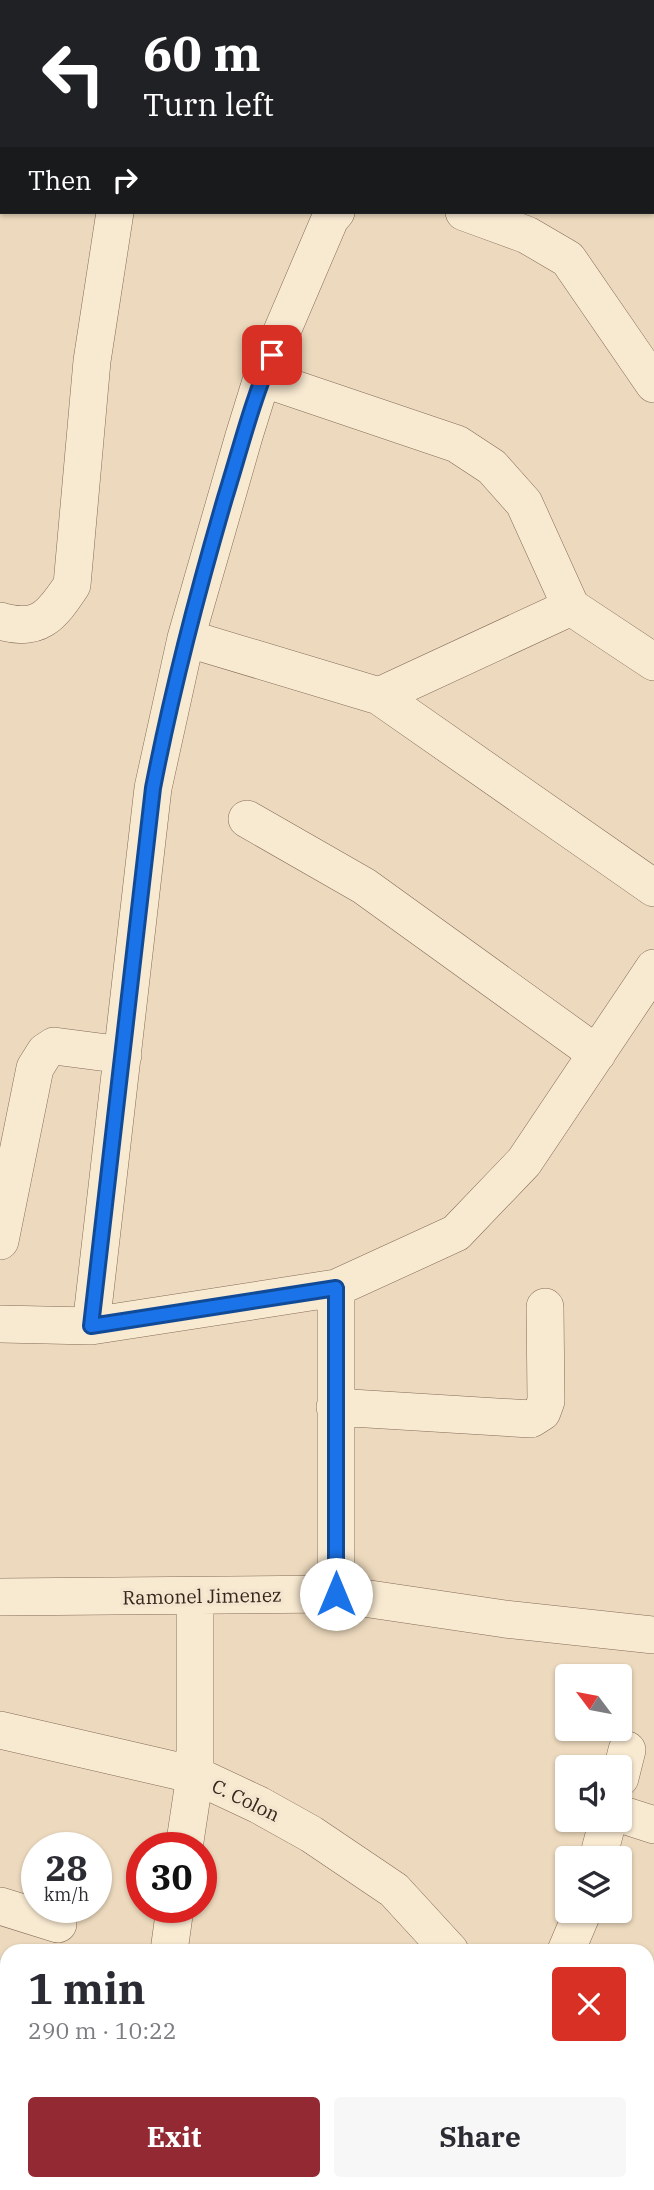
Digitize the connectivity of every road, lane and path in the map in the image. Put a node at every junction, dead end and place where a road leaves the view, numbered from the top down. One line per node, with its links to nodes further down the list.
1 (115, 214): 7 (street)
2 (334, 214): 4 (street)
3 (469, 214): 5 (street)
4 (262, 378): 6 (street); 8 (street)
5 (654, 384)
6 (571, 607): 9 (street); 10 (street)
7 (0, 621)
8 (186, 638): 10 (street); 15 (street)
9 (654, 662)
10 (379, 696): 12 (street)
11 (247, 818): 14 (street)
12 (654, 888)
13 (654, 968): 14 (street)
14 (597, 1054): 18 (street)
15 (123, 1055): 16 (street); 21 (street)
16 (12, 1119): 17 (street)
17 (0, 1241)
18 (336, 1288): 21 (street); 22 (street)
19 (545, 1307): 22 (street)
20 (0, 1324): 21 (street)
21 (91, 1326)
22 (335, 1407): 23 (street)
23 (336, 1594): 24 (street, Ramonel Jimenez); 26 (street, Ramonel Jimenez)
24 (195, 1596): 25 (street, Ramonel Jimenez); 28 (street)
25 (0, 1597)
26 (654, 1635)
27 (0, 1730): 28 (street, C. Colon)
28 (195, 1775): 31 (street); 37 (street, C. Colon)
29 (632, 1818): 30 (street)
30 (654, 1825)
31 (186, 1832)
32 (0, 1906): 35 (street)
33 (173, 1923): 36 (street)
34 (578, 1923): 38 (street)
35 (58, 1924)
36 (170, 1944)
37 (444, 1944)
38 (569, 1944)

